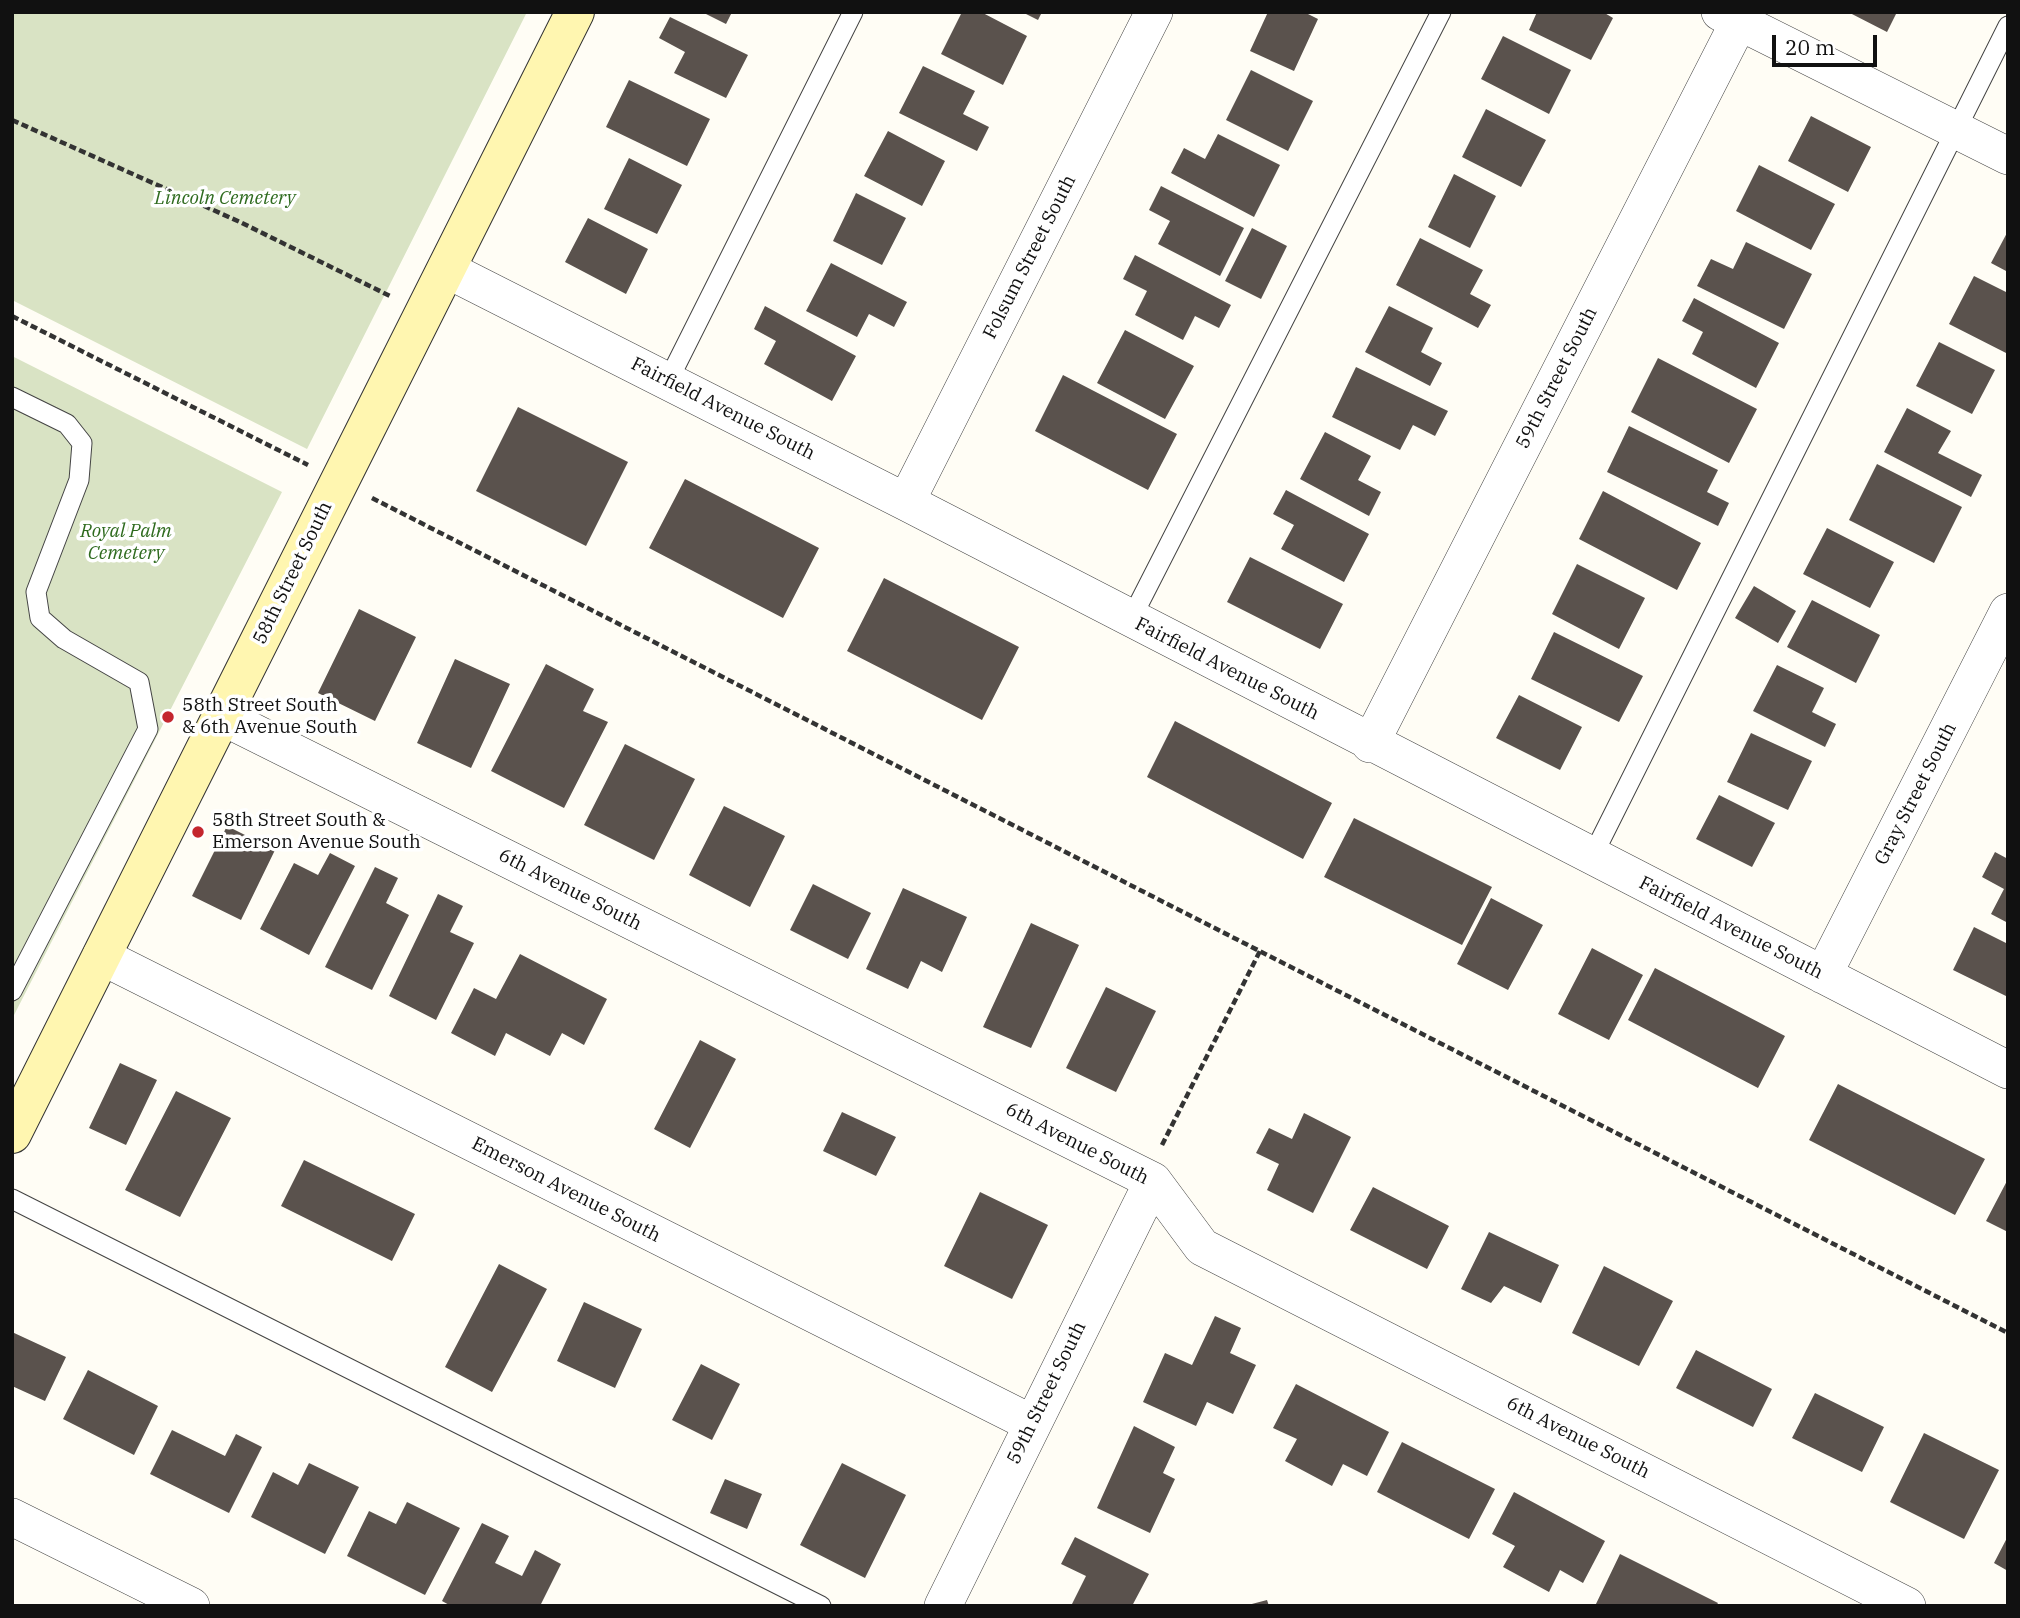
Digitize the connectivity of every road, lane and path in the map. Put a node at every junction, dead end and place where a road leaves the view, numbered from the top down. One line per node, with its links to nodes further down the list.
1 (575, 12): 10 (street, 58th Street South)
2 (853, 12): 13 (lane)
3 (1154, 12): 17 (street, Folsum Street South)
4 (1441, 12): 19 (lane)
5 (1734, 15): 8 (street); 21 (street, 59th Street South)
6 (2008, 26): 8 (lane)
7 (12, 120): 11 (path)
8 (1955, 130): 9 (street); 22 (lane)
9 (2008, 156)
10 (446, 269): 11 (street, 58th Street South); 13 (street, Fairfield Avenue South)
11 (424, 313): 20 (street, 58th Street South)
12 (12, 316): 15 (path)
13 (668, 382): 17 (street, Fairfield Avenue South)
14 (12, 397): 26 (lane)
15 (302, 462)
16 (372, 498): 23 (path)
17 (906, 502): 19 (street, Fairfield Avenue South)
18 (2008, 612): 25 (street, Gray Street South)
19 (1131, 619): 21 (street, Fairfield Avenue South)
20 (222, 716): 24 (street, 58th Street South); 29 (street, 6th Avenue South)
21 (1370, 744): 22 (street, Fairfield Avenue South)
22 (1592, 857): 25 (street, Fairfield Avenue South)
23 (1260, 951): 29 (path); 31 (path)
24 (101, 956): 28 (street, 58th Street South); 32 (street, Emerson Avenue South)
25 (1824, 975): 27 (street, Fairfield Avenue South)
26 (12, 991)
27 (2008, 1070)
28 (12, 1134)
29 (1149, 1179): 32 (street, 59th Street South); 37 (street, 6th Avenue South)
30 (12, 1199): 35 (lane)
31 (2008, 1333)
32 (1031, 1423): 36 (street, 59th Street South)
33 (12, 1517): 34 (street)
34 (191, 1606)
35 (821, 1606)
36 (943, 1606)
37 (1907, 1606)

